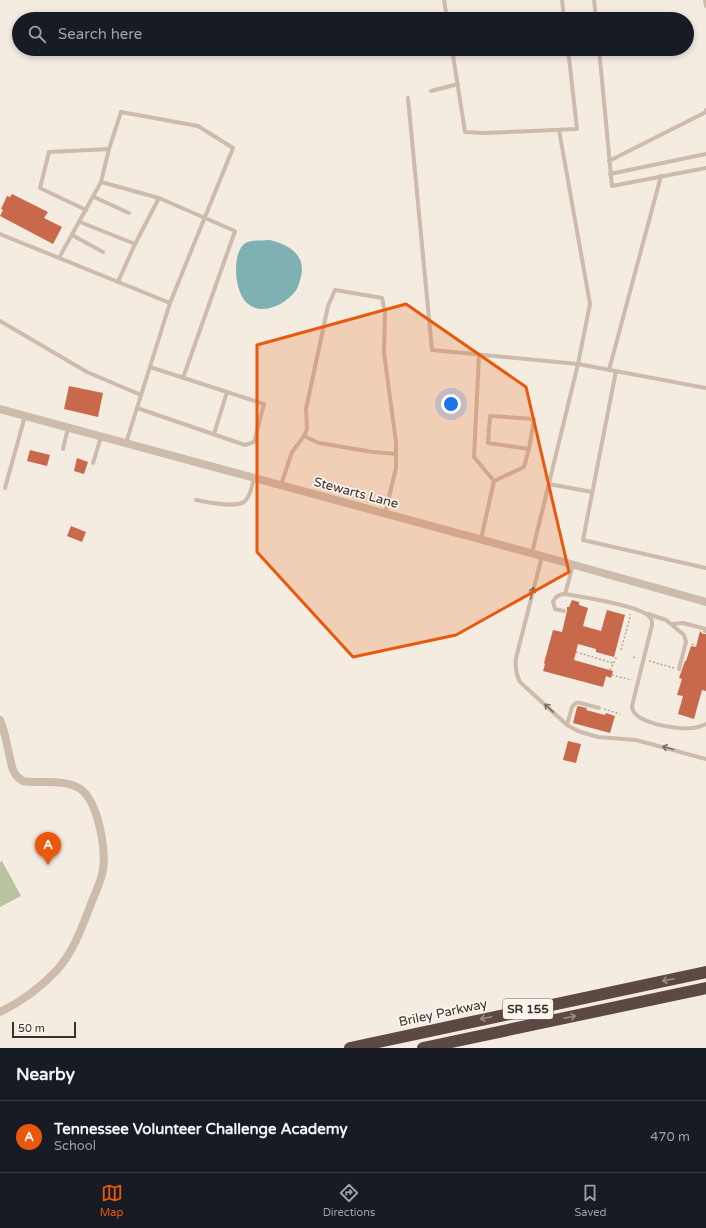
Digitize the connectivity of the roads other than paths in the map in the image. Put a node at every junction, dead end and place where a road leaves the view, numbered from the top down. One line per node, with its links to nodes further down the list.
1 (444, 0): 6 (lane)
2 (562, 0): 7 (lane)
3 (594, 0): 8 (lane)
4 (705, 0): 5 (lane)
5 (706, 6)
6 (446, 12)
7 (563, 12)
8 (595, 12)
9 (453, 56): 12 (lane)
10 (569, 56): 16 (lane)
11 (600, 56): 19 (lane)
12 (458, 84): 13 (lane); 16 (lane)
13 (431, 91)
14 (408, 98): 38 (lane)
15 (706, 110): 19 (lane)
16 (559, 130): 39 (lane)
17 (109, 149): 23 (lane); 26 (lane); 28 (lane)
18 (706, 154): 21 (lane)
19 (609, 161): 21 (lane)
20 (706, 168): 22 (lane)
21 (610, 174): 22 (lane)
22 (661, 176): 41 (lane)
23 (101, 182): 24 (lane); 25 (lane)
24 (94, 197): 26 (lane); 27 (lane)
25 (159, 198): 28 (lane); 32 (lane)
26 (86, 210): 29 (lane)
27 (129, 213)
28 (204, 218): 36 (lane); 43 (lane)
29 (80, 222): 31 (lane); 32 (lane)
30 (0, 234): 34 (lane)
31 (72, 235): 33 (lane); 34 (lane)
32 (136, 244): 35 (lane)
33 (103, 252)
34 (59, 258): 35 (lane)
35 (118, 282): 36 (lane)
36 (170, 303): 40 (lane)
37 (0, 321): 46 (lane)
38 (479, 355): 39 (lane); 60 (lane)
39 (578, 364): 41 (lane); 61 (lane)
40 (150, 366): 43 (lane); 46 (lane)
41 (609, 370): 42 (lane)
42 (616, 371): 44 (lane); 64 (lane)
43 (183, 378): 45 (lane)
44 (706, 388)
45 (227, 392): 51 (lane); 51 (lane)
46 (141, 395): 47 (lane)
47 (137, 408): 51 (lane); 54 (lane)
48 (0, 409): 49 (street, Stewarts Lane)
49 (25, 416): 50 (street, Stewarts Lane); 63 (lane)
50 (68, 428): 53 (street, Stewarts Lane); 55 (lane)
51 (214, 434)
52 (304, 436): 57 (lane); 57 (lane); 62 (lane)
53 (101, 437): 54 (street, Stewarts Lane); 58 (lane)
54 (126, 444): 59 (street, Stewarts Lane)
55 (63, 449)
56 (529, 449): 56 (lane); 60 (lane)
57 (396, 454): 66 (lane)
58 (93, 463)
59 (254, 478): 62 (street, Stewarts Lane); 65 (lane)
60 (494, 481): 67 (lane)
61 (548, 484): 64 (lane); 68 (lane)
62 (280, 485): 66 (street, Stewarts Lane)
63 (5, 488)
64 (592, 492): 71 (lane)
65 (196, 500)
66 (385, 514): 67 (street, Stewarts Lane)
67 (481, 540): 68 (street, Stewarts Lane)
68 (531, 553): 69 (street, Stewarts Lane)
69 (542, 556): 70 (street, Stewarts Lane); 82 (lane, one-way to 69)
70 (573, 565): 72 (lane); 73 (street, Stewarts Lane)
71 (706, 568)
72 (565, 594): 74 (lane); 75 (lane)
73 (706, 602)
74 (564, 611)
75 (642, 612): 76 (lane); 81 (lane)
76 (671, 624): 77 (lane); 78 (lane)
77 (705, 631)
78 (679, 669)
79 (599, 708): 82 (lane)
80 (0, 720): 86 (street)
81 (706, 724)
82 (567, 725): 83 (lane, one-way to 82)
83 (706, 759)
84 (706, 972): 87 (highway, Briley Parkway / SR 155, one-way to 87)
85 (706, 988): 88 (highway, SR 155, one-way to 85)
86 (0, 1012)
87 (350, 1048)
88 (423, 1048)

